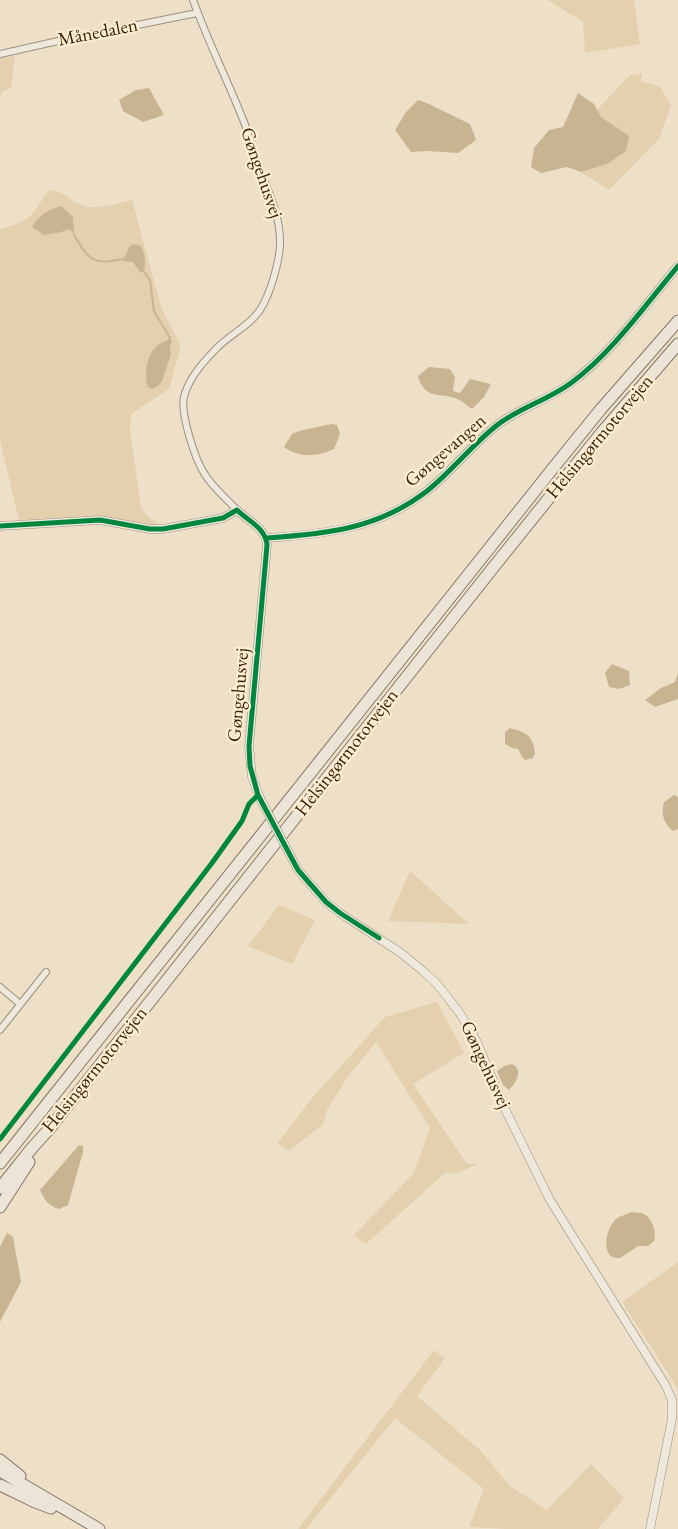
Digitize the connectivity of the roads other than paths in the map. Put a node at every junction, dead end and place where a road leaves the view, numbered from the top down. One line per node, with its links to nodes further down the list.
1 (192, 0): 2 (street, Gøngehusvej)
2 (197, 13): 3 (street, Månedalen); 7 (street, Gøngehusvej)
3 (0, 54)
4 (678, 266): 9 (street, Gøngevangen)
5 (678, 321): 15 (highway, Helsingørmotorvejen)
6 (678, 344): 14 (highway, Helsingørmotorvejen)
7 (237, 510): 8 (street); 9 (street, Gøngehusvej)
8 (0, 526)
9 (266, 538): 25 (street, Gøngehusvej, bridge)
10 (46, 972): 12 (street)
11 (0, 987): 12 (street)
12 (20, 1004): 13 (street)
13 (0, 1030)
14 (50, 1128): 16 (highway, Helsingørmotorvejen); 17 (highway)
15 (0, 1163)
16 (0, 1188)
17 (0, 1207)
18 (0, 1460): 23 (highway)
19 (0, 1471): 23 (highway)
20 (0, 1479): 22 (highway)
21 (0, 1485): 22 (highway)
22 (52, 1508): 23 (highway)
23 (88, 1525): 24 (highway)
24 (99, 1529)
25 (650, 1529)

